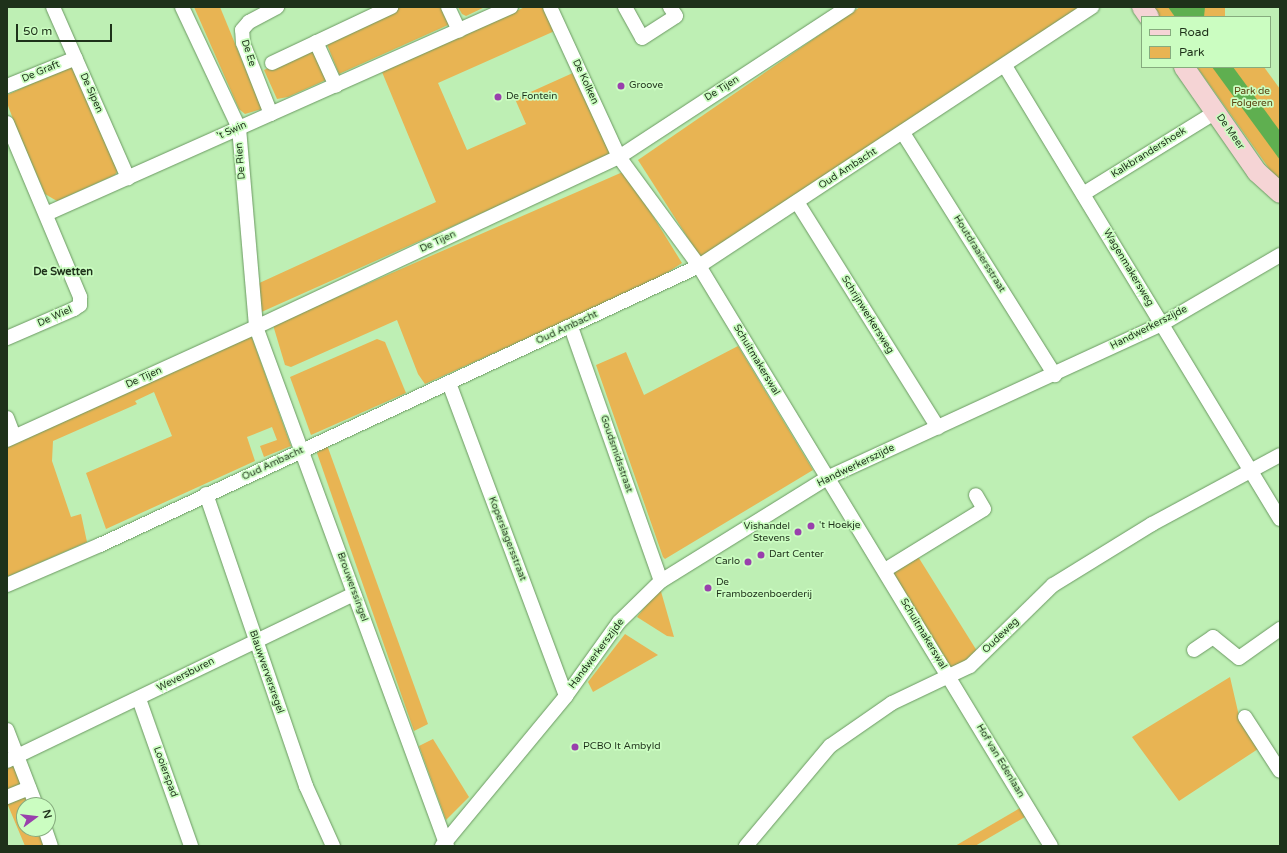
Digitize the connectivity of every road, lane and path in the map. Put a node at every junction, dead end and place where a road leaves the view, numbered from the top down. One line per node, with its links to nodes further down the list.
1 (53, 7): 16 (street, De Sipen)
2 (182, 7): 25 (street, De Rien)
3 (277, 7): 23 (street, De Ee)
4 (392, 7): 15 (street)
5 (448, 7): 14 (street)
6 (511, 7): 14 (street, 't Swin)
7 (550, 7): 27 (street, De Kolken)
8 (625, 7): 9 (street)
9 (670, 7)
10 (848, 7): 27 (street, De Tijen)
11 (1092, 7): 18 (street, Oud Ambacht)
12 (1142, 7): 13 (street)
13 (1148, 16)
14 (459, 31): 21 (street, 't Swin)
15 (316, 42): 17 (street); 21 (street)
16 (76, 58): 20 (street, De Graft); 28 (street, De Sipen)
17 (272, 63)
18 (1005, 66): 26 (street, Oud Ambacht); 30 (street, Wagenmakersweg)
19 (1185, 68): 22 (street, De Meer)
20 (7, 86)
21 (336, 86): 23 (street, 't Swin)
22 (1216, 112): 29 (street, De Meer); 30 (street, Kalkbrandershoek)
23 (271, 114): 25 (street, 't Swin)
24 (7, 123): 32 (street, De Wiel)
25 (239, 128): 28 (street, 't Swin); 36 (street, De Rien)
26 (903, 133): 31 (street, Oud Ambacht); 39 (street, Houtdraaiersstraat)
27 (619, 157): 34 (street, Schuitmakerswal); 36 (street, De Tijen)
28 (128, 178): 32 (street)
29 (1280, 193)
30 (1083, 194): 35 (street, Wagenmakersweg)
31 (797, 202): 34 (street, Oud Ambacht); 42 (street, Schrijnwerkersweg)
32 (46, 214): 38 (street, De Wiel)
33 (1280, 255): 35 (street, Handwerkerszijde)
34 (699, 266): 37 (street, Oud Ambacht); 47 (street, Schuitmakerswal)
35 (1162, 324): 39 (street, Handwerkerszijde); 46 (street, Wagenmakersweg)
36 (256, 327): 43 (street, De Tijen); 44 (street, Brouwerssingel)
37 (571, 327): 40 (street, Oud Ambacht); 52 (street, Goudsmidsstraat)
38 (7, 338)
39 (1054, 375): 42 (street, Handwerkerszijde)
40 (449, 383): 44 (street, Oud Ambacht); 59 (street, Koperslagersstraat)
41 (7, 418): 43 (street)
42 (938, 428): 47 (street, Handwerkerszijde)
43 (11, 438)
44 (302, 451): 48 (street, Oud Ambacht); 54 (street, Brouwerssingel)
45 (1280, 455): 46 (street, Oudeweg)
46 (1251, 471): 50 (street, Wagenmakersweg); 58 (street, Oudeweg)
47 (827, 478): 51 (street, Schuitmakerswal); 52 (street, Handwerkerszijde)
48 (206, 494): 53 (street, Oud Ambacht); 56 (street, Blauwverversregel)
49 (976, 495): 51 (street)
50 (1280, 519)
51 (885, 570): 58 (street, Schuitmakerswal)
52 (661, 581): 59 (street, Handwerkerszijde)
53 (7, 585)
54 (354, 594): 56 (street, Weversburen); 68 (street, Brouwerssingel)
55 (1280, 630): 57 (street)
56 (255, 641): 60 (street, Weversburen); 70 (street, Blauwverversregel)
57 (1194, 650)
58 (949, 677): 71 (street, Oudeweg); 72 (street, Hof van Edenlaan)
59 (566, 696): 68 (street, Handwerkerszijde)
60 (139, 699): 63 (street, Weversburen); 69 (street, Looierspad)
61 (1245, 717): 64 (street)
62 (7, 730): 63 (street)
63 (12, 759): 65 (street)
64 (1280, 771)
65 (29, 788): 66 (street); 67 (street)
66 (7, 797)
67 (33, 797)
68 (445, 845)
69 (191, 846)
70 (333, 846)
71 (746, 846)
72 (1051, 846)

